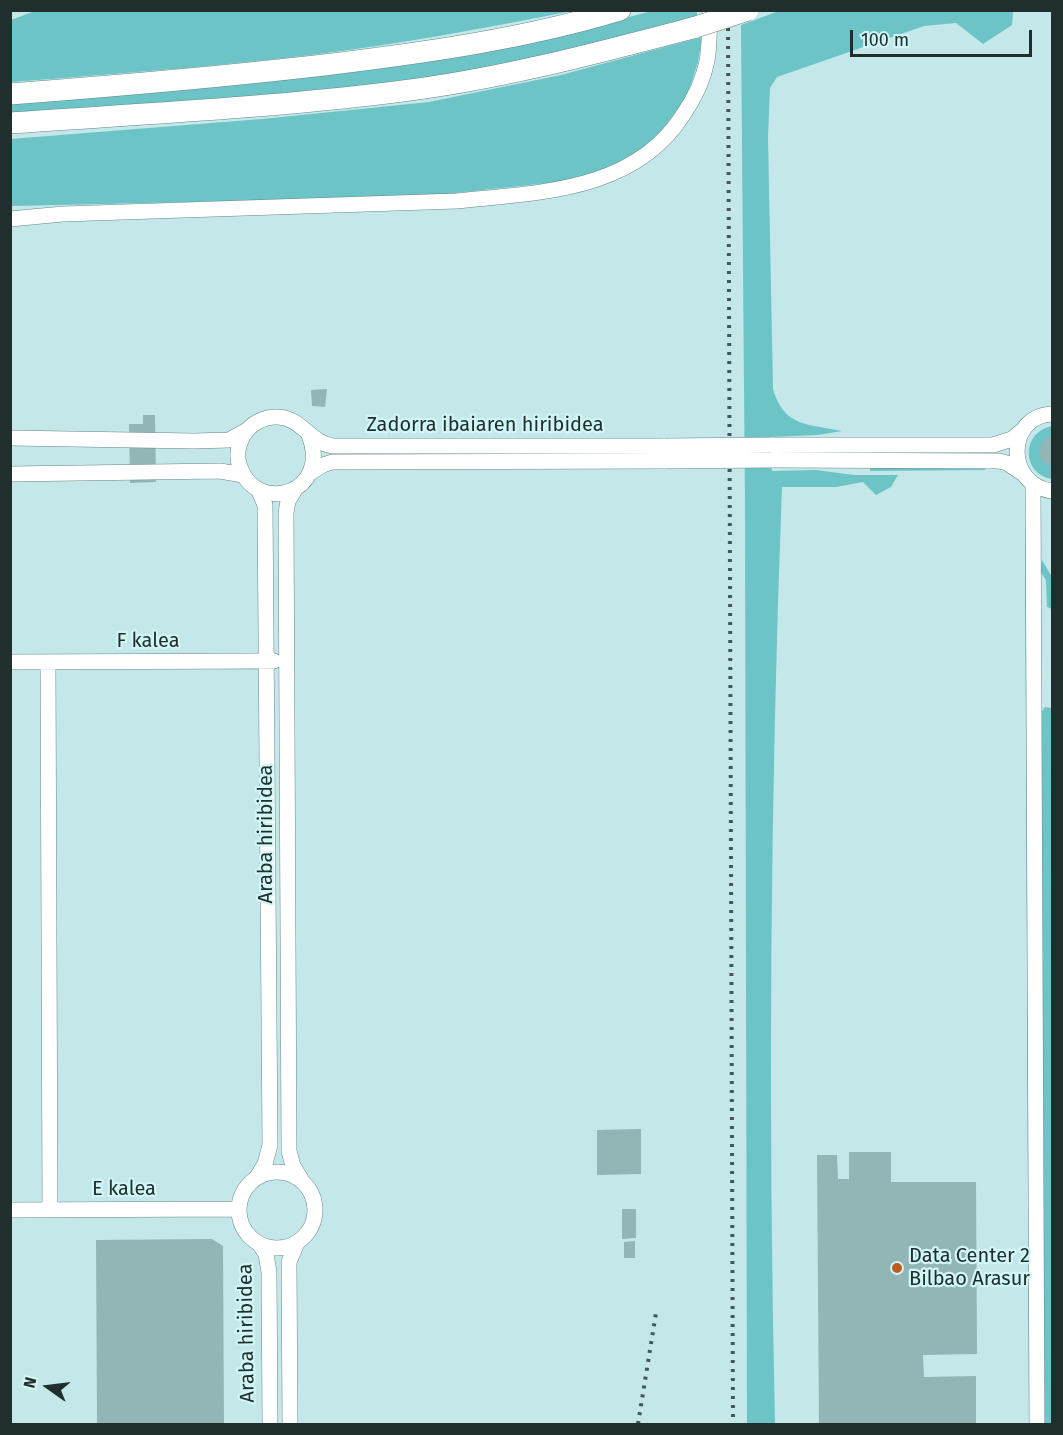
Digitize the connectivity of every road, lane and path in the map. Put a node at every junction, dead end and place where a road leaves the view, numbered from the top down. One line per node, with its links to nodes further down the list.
1 (620, 10): 4 (highway)
2 (710, 10): 6 (street)
3 (747, 10): 5 (highway, bridge)
4 (10, 94)
5 (10, 123)
6 (10, 219)
7 (1053, 414): 8 (street)
8 (1024, 429): 13 (street); 14 (street)
9 (246, 430): 10 (street); 11 (street); 17 (street)
10 (309, 435): 12 (street, Zadorra ibaiaren hiribidea); 15 (street)
11 (10, 438)
12 (665, 453): 13 (street, bridge); 15 (street, Zadorra ibaiaren hiribidea)
13 (771, 453): 14 (street)
14 (1022, 472): 18 (street)
15 (310, 473): 19 (street)
16 (10, 474): 17 (street)
17 (243, 475): 20 (street)
18 (1033, 484): 21 (street); 35 (street)
19 (296, 488): 20 (street); 23 (street, Araba hiribidea)
20 (258, 489): 22 (street, Araba hiribidea)
21 (1053, 491)
22 (267, 661): 23 (street, F kalea); 25 (street, F kalea); 26 (street, Araba hiribidea)
23 (287, 661): 27 (street, Araba hiribidea)
24 (10, 663): 25 (street, F kalea)
25 (48, 663): 30 (street)
26 (257, 1177): 27 (street); 28 (street)
27 (301, 1179): 31 (street)
28 (238, 1209): 30 (street, E kalea); 32 (street)
29 (10, 1210): 30 (street, E kalea)
30 (50, 1210)
31 (297, 1243): 32 (street); 34 (street)
32 (259, 1244): 33 (street, Araba hiribidea)
33 (270, 1425)
34 (290, 1425)
35 (1037, 1425)

